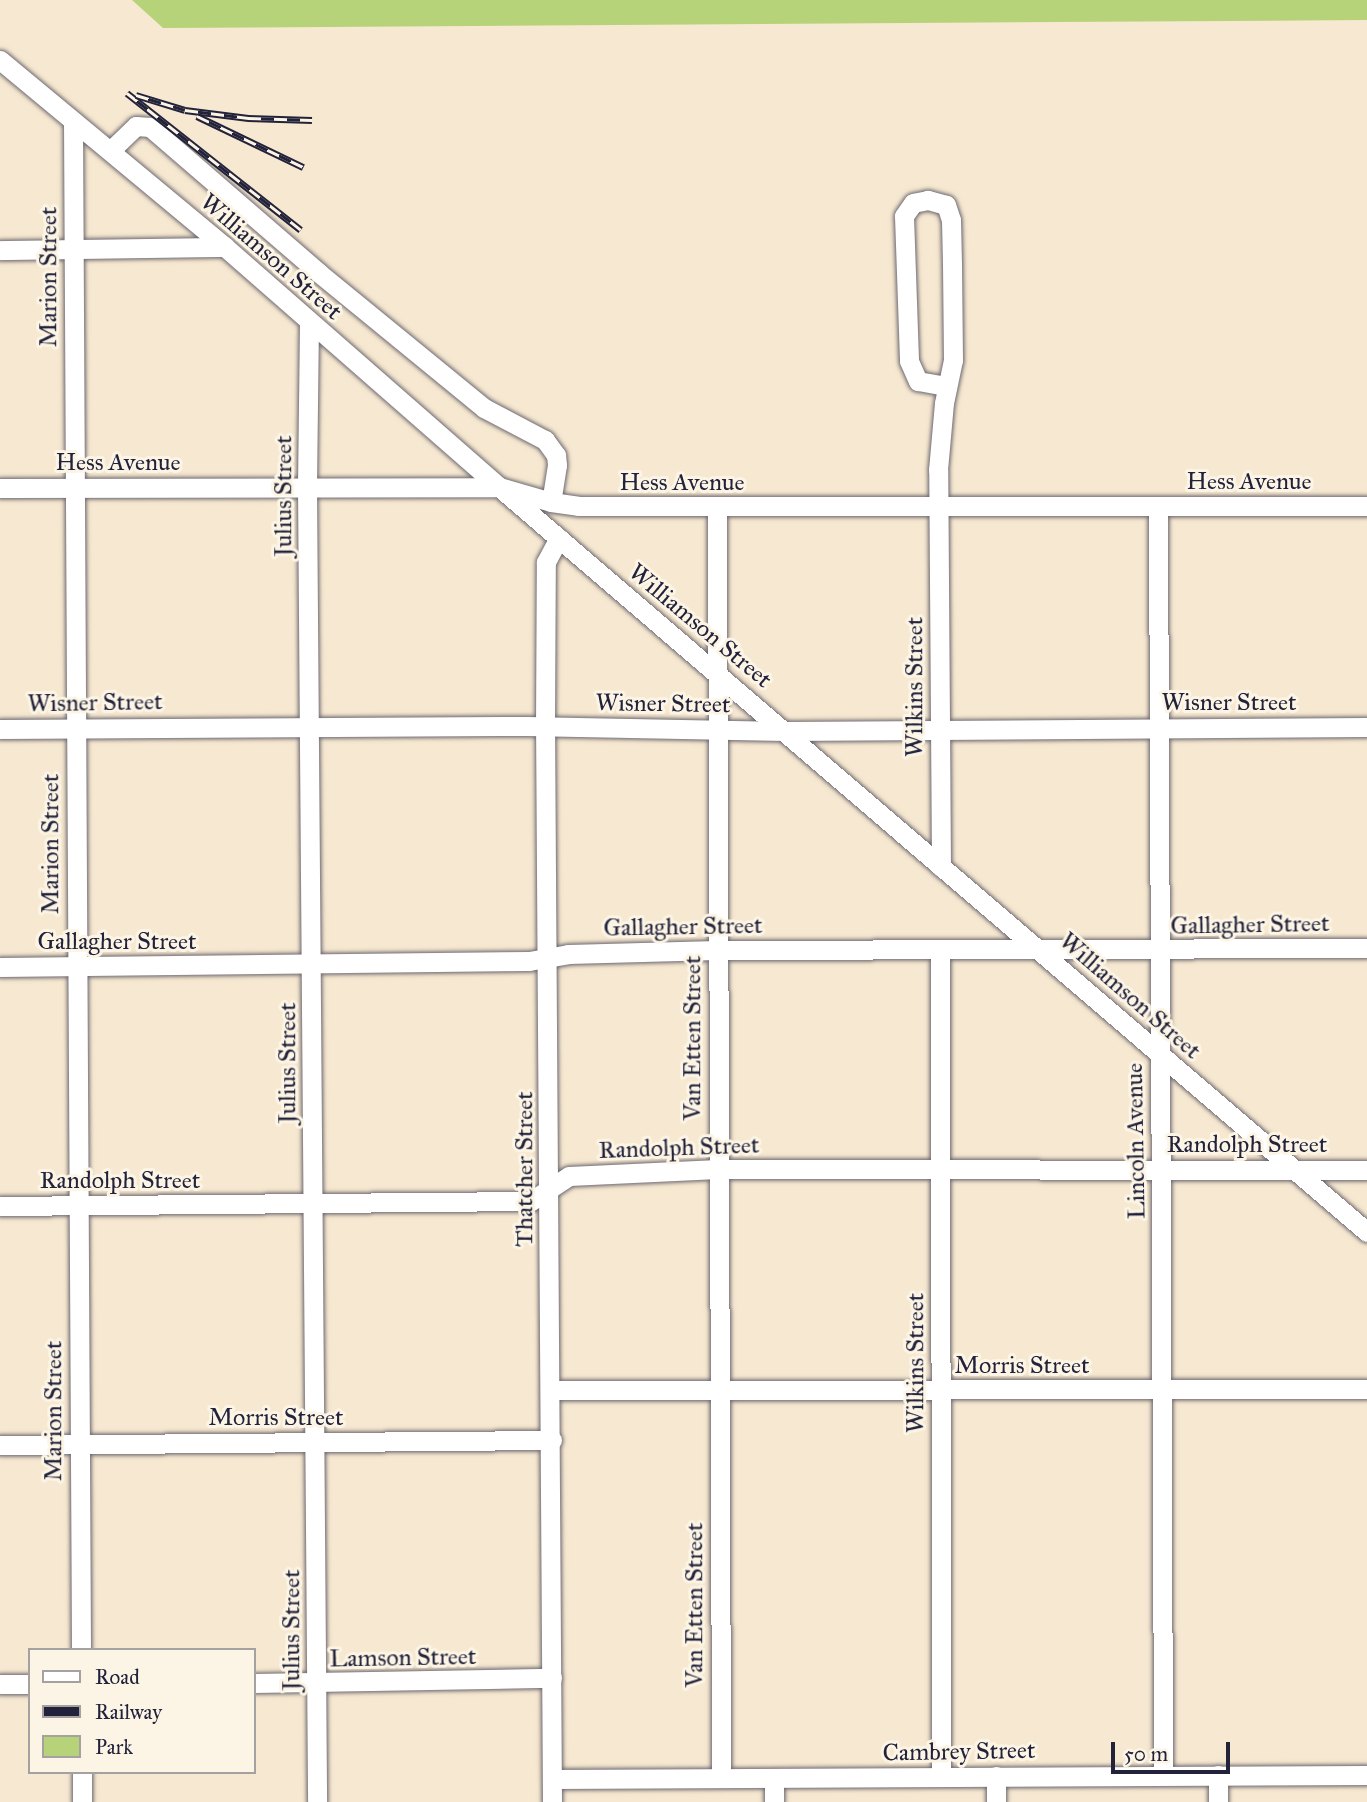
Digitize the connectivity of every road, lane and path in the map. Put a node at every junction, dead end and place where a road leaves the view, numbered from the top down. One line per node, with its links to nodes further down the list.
1 (0, 60): 2 (street, Williamson Street)
2 (73, 121): 3 (street, Williamson Street); 6 (street, Marion Street)
3 (110, 151): 4 (street, Williamson Street); 13 (street)
4 (225, 247): 6 (street); 7 (street, Williamson Street)
5 (0, 250): 6 (street)
6 (73, 250): 12 (street, Marion Street)
7 (309, 323): 9 (street, Julius Street); 10 (street, Williamson Street)
8 (947, 386): 8 (street, Wilkins Street); 15 (street, Wilkins Street)
9 (307, 486): 10 (street, Hess Avenue); 12 (street, Hess Avenue); 20 (street, Julius Street)
10 (499, 487): 13 (street, Hess Avenue); 18 (street, Williamson Street)
11 (0, 488): 12 (street, Hess Avenue)
12 (73, 488): 24 (street, Marion Street)
13 (551, 502): 17 (street, Hess Avenue)
14 (1367, 506): 16 (street, Hess Avenue)
15 (938, 507): 16 (street, Hess Avenue); 17 (street, Hess Avenue); 25 (street, Wilkins Street)
16 (1158, 507): 22 (street, Lincoln Avenue)
17 (717, 508): 19 (street, Van Etten Street)
18 (559, 538): 19 (street, Williamson Street); 21 (street, Thatcher Street)
19 (716, 672): 27 (street, Van Etten Street); 28 (street, Williamson Street)
20 (311, 726): 21 (street, Wisner Street); 24 (street, Wisner Street); 36 (street, Julius Street)
21 (545, 726): 27 (street, Wisner Street); 35 (street, Thatcher Street)
22 (1159, 727): 23 (street, Wisner Street); 25 (street, Wisner Street); 34 (street, Lincoln Avenue)
23 (1367, 727)
24 (75, 728): 26 (street, Wisner Street); 38 (street, Marion Street)
25 (939, 728): 28 (street, Wisner Street); 29 (street, Wilkins Street)
26 (0, 729)
27 (718, 730): 28 (street, Wisner Street); 33 (street, Van Etten Street)
28 (785, 730): 29 (street, Williamson Street)
29 (940, 867): 30 (street, Williamson Street)
30 (1038, 948): 32 (street, Gallagher Street); 34 (street, Gallagher Street); 39 (street, Williamson Street)
31 (1367, 948): 34 (street, Gallagher Street)
32 (940, 949): 33 (street, Gallagher Street); 44 (street, Wilkins Street)
33 (718, 950): 35 (street, Gallagher Street); 41 (street, Van Etten Street)
34 (1160, 950): 39 (street, Lincoln Avenue)
35 (549, 956): 36 (street, Gallagher Street); 45 (street, Thatcher Street)
36 (312, 965): 38 (street, Gallagher Street); 47 (street, Julius Street)
37 (0, 967): 38 (street, Gallagher Street)
38 (76, 967): 46 (street, Marion Street)
39 (1159, 1055): 40 (street, Williamson Street); 42 (street, Lincoln Avenue)
40 (1290, 1167): 42 (street, Randolph Street); 43 (street, Randolph Street); 49 (street, Williamson Street)
41 (718, 1170): 44 (street, Randolph Street); 45 (street, Randolph Street); 52 (street, Van Etten Street)
42 (1162, 1170): 44 (street, Randolph Street); 54 (street, Lincoln Avenue)
43 (1367, 1170)
44 (940, 1171): 53 (street, Wilkins Street)
45 (550, 1188): 47 (street, Randolph Street); 51 (street, Thatcher Street)
46 (78, 1205): 47 (street, Randolph Street); 48 (street, Randolph Street); 57 (street, Marion Street)
47 (313, 1205): 56 (street, Julius Street)
48 (0, 1206)
49 (1367, 1232)
50 (1367, 1389): 54 (street, Morris Street)
51 (551, 1390): 52 (street, Morris Street); 55 (street, Thatcher Street)
52 (719, 1390): 53 (street, Morris Street); 71 (street, Van Etten Street)
53 (941, 1390): 54 (street, Morris Street); 70 (street, Wilkins Street)
54 (1161, 1391): 66 (street, Lincoln Avenue)
55 (552, 1440): 56 (street, Morris Street); 60 (street, Thatcher Street)
56 (315, 1443): 57 (street, Morris Street); 62 (street, Julius Street)
57 (79, 1444): 58 (street, Morris Street); 59 (street, Marion Street)
58 (0, 1445)
59 (81, 1648)
60 (552, 1678): 62 (street, Lamson Street); 73 (street, Thatcher Street)
61 (256, 1683): 62 (street, Lamson Street)
62 (317, 1683): 75 (street, Julius Street)
63 (0, 1684): 64 (street)
64 (28, 1684)
65 (82, 1774): 74 (street)
66 (1163, 1774): 67 (street, Cambrey Street); 69 (street, Cambrey Street)
67 (1218, 1775): 68 (street, Cambrey Street); 79 (street)
68 (1367, 1775)
69 (996, 1776): 70 (street, Cambrey Street); 78 (street)
70 (940, 1777): 72 (street, Cambrey Street)
71 (720, 1778): 72 (street, Cambrey Street); 73 (street, Cambrey Street)
72 (774, 1778): 77 (street)
73 (552, 1779): 76 (street, Thatcher Street)
74 (82, 1802)
75 (317, 1802)
76 (552, 1802)
77 (774, 1802)
78 (996, 1802)
79 (1218, 1802)

